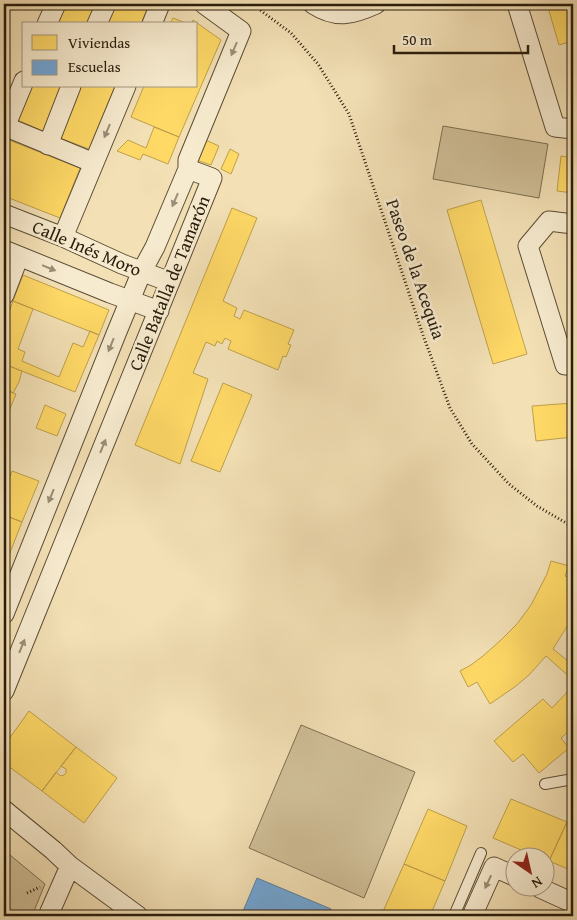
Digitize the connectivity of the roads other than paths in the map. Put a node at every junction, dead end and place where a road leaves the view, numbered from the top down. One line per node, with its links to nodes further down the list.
1 (56, 4): 8 (street)
2 (106, 4): 9 (street)
3 (160, 4): 10 (street)
4 (204, 4): 18 (street, one-way to 18)
5 (313, 4): 6 (street)
6 (376, 4)
7 (517, 4): 15 (street)
8 (48, 22)
9 (99, 22)
10 (153, 22)
11 (22, 86): 14 (street)
12 (70, 88): 16 (street)
13 (125, 88): 17 (street, one-way to 17)
14 (4, 126): 16 (street)
15 (573, 130)
16 (48, 145): 17 (street)
17 (94, 163): 21 (street)
18 (188, 169): 23 (street, Calle Batalla de Tamarón, one-way to 23); 24 (street, Calle Batalla de Tamarón)
19 (4, 214): 21 (street, Calle Inés Moro)
20 (573, 224): 28 (street)
21 (63, 237): 23 (street, Calle Inés Moro)
22 (11, 253): 25 (street); 26 (street, Calle Inés Moro, one-way to 26)
23 (142, 272): 24 (street, Calle Inés Moro); 26 (street, Calle Batalla de Tamarón)
24 (170, 282): 27 (street, Calle Batalla de Tamarón)
25 (4, 294)
26 (130, 300): 27 (street, Calle Inés Moro); 29 (street, Calle Batalla de Tamarón, one-way to 29)
27 (159, 311): 30 (street, Calle Batalla de Tamarón, one-way to 27)
28 (573, 364)
29 (4, 614)
30 (4, 691)
31 (573, 779): 32 (lane)
32 (545, 784)
33 (4, 810): 35 (street)
34 (481, 853): 41 (lane)
35 (70, 866): 39 (street); 40 (street)
36 (504, 872): 42 (street, one-way to 42)
37 (554, 894): 38 (street)
38 (573, 903)
39 (48, 916)
40 (138, 916)
41 (457, 916)
42 (472, 916)

